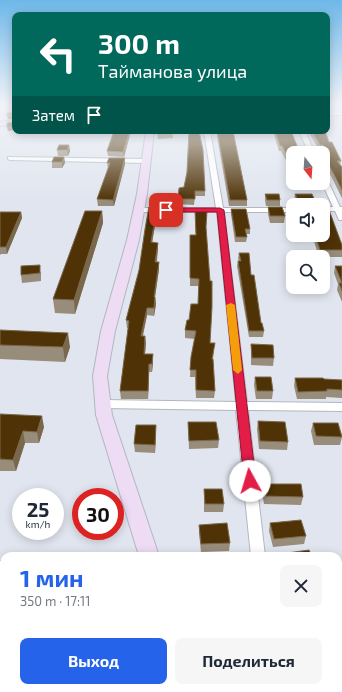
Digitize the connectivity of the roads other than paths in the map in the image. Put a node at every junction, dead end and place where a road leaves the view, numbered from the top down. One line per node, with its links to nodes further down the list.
1 (149, 136): 6 (street)
2 (208, 136): 9 (street)
3 (304, 136): 4 (street)
4 (309, 146)
5 (10, 158): 6 (street)
6 (146, 161): 8 (street)
7 (330, 190): 11 (street)
8 (139, 210): 9 (street); 13 (street)
9 (220, 210): 10 (street); 14 (street)
10 (286, 210)
11 (340, 210): 12 (street)
12 (342, 218)
13 (103, 404): 14 (street); 16 (street)
14 (241, 406): 15 (street); 17 (street)
15 (342, 407)
16 (148, 552)
17 (258, 552)

